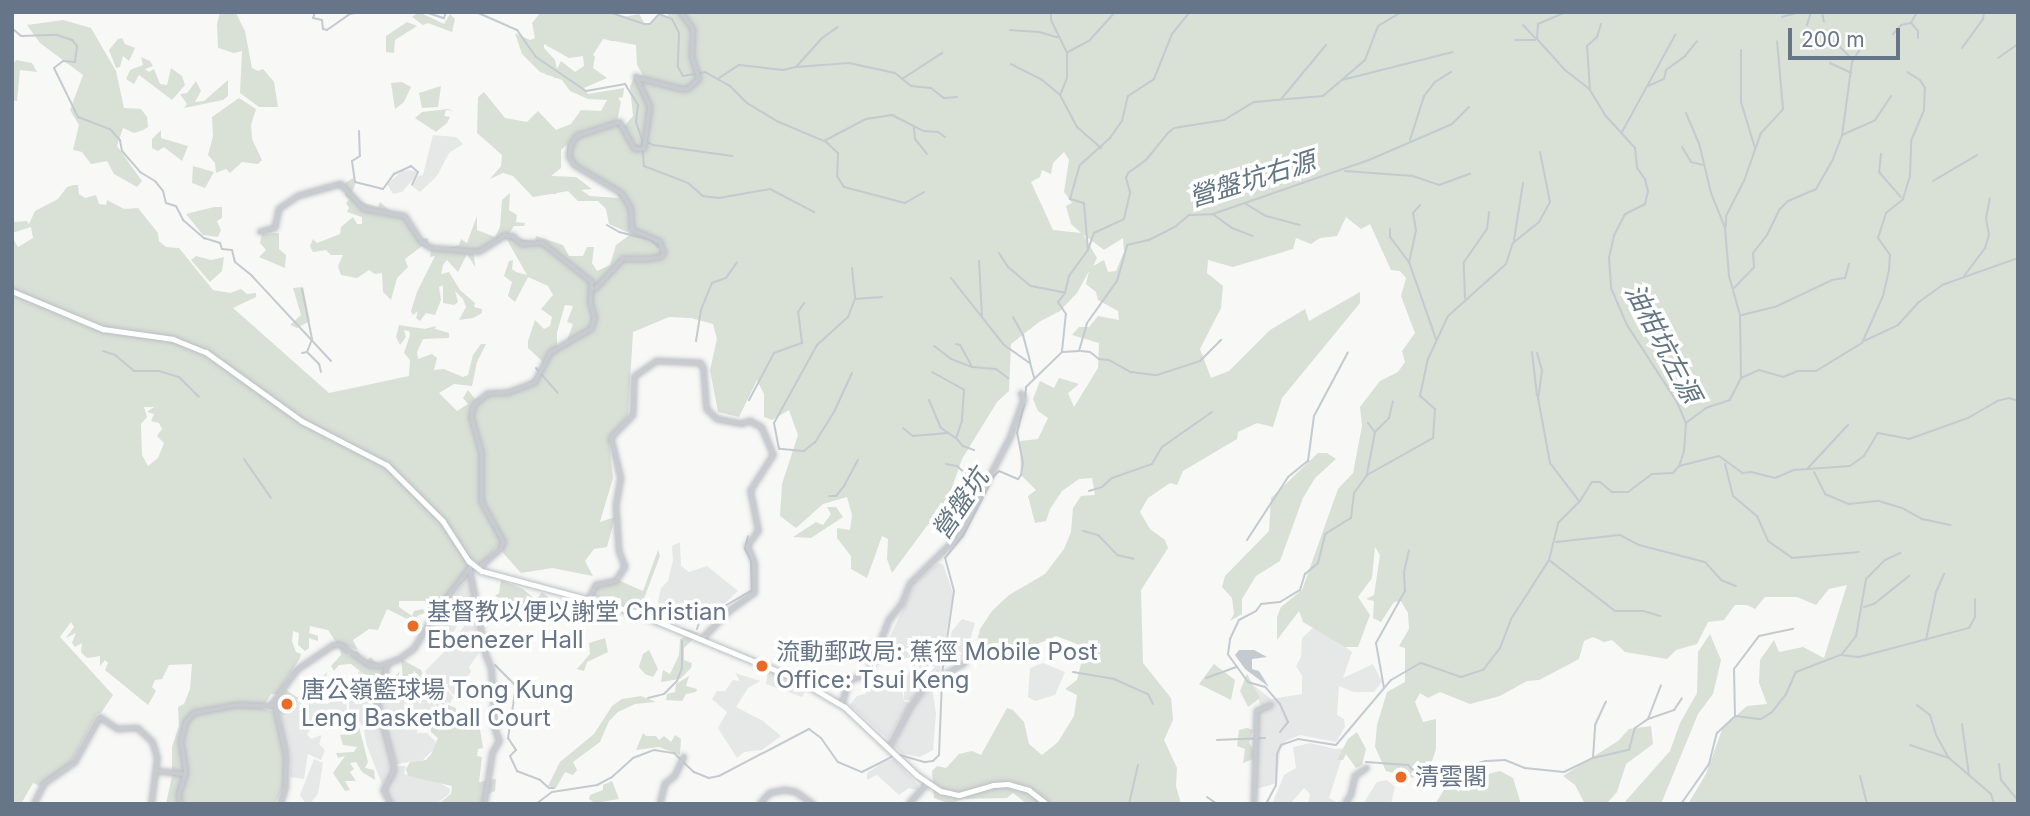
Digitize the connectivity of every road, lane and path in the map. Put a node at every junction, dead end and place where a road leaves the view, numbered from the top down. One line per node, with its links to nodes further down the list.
1 (680, 12): 4 (street)
2 (260, 232): 4 (street)
3 (12, 291): 6 (main road)
4 (594, 291): 7 (street)
5 (1021, 394): 13 (street)
6 (471, 566): 7 (main road); 11 (street); 26 (street)
7 (479, 569): 8 (main road)
8 (589, 600): 9 (main road); 9 (street)
9 (702, 640): 13 (main road)
10 (965, 663): 15 (street)
11 (388, 664): 12 (street); 25 (street)
12 (275, 703): 19 (street); 24 (street)
13 (842, 705): 15 (main road)
14 (1271, 705): 32 (street)
15 (889, 748): 20 (main road)
16 (684, 757): 27 (street)
17 (1367, 768): 33 (street)
18 (156, 771): 19 (street); 21 (street); 22 (street)
19 (186, 774): 23 (street)
20 (928, 783): 30 (street); 31 (main road)
21 (34, 804)
22 (152, 804)
23 (180, 804)
24 (281, 804)
25 (391, 804)
26 (485, 804)
27 (660, 804)
28 (760, 804): 29 (street)
29 (813, 804)
30 (909, 804)
31 (1047, 804)
32 (1254, 804)
33 (1345, 804)

